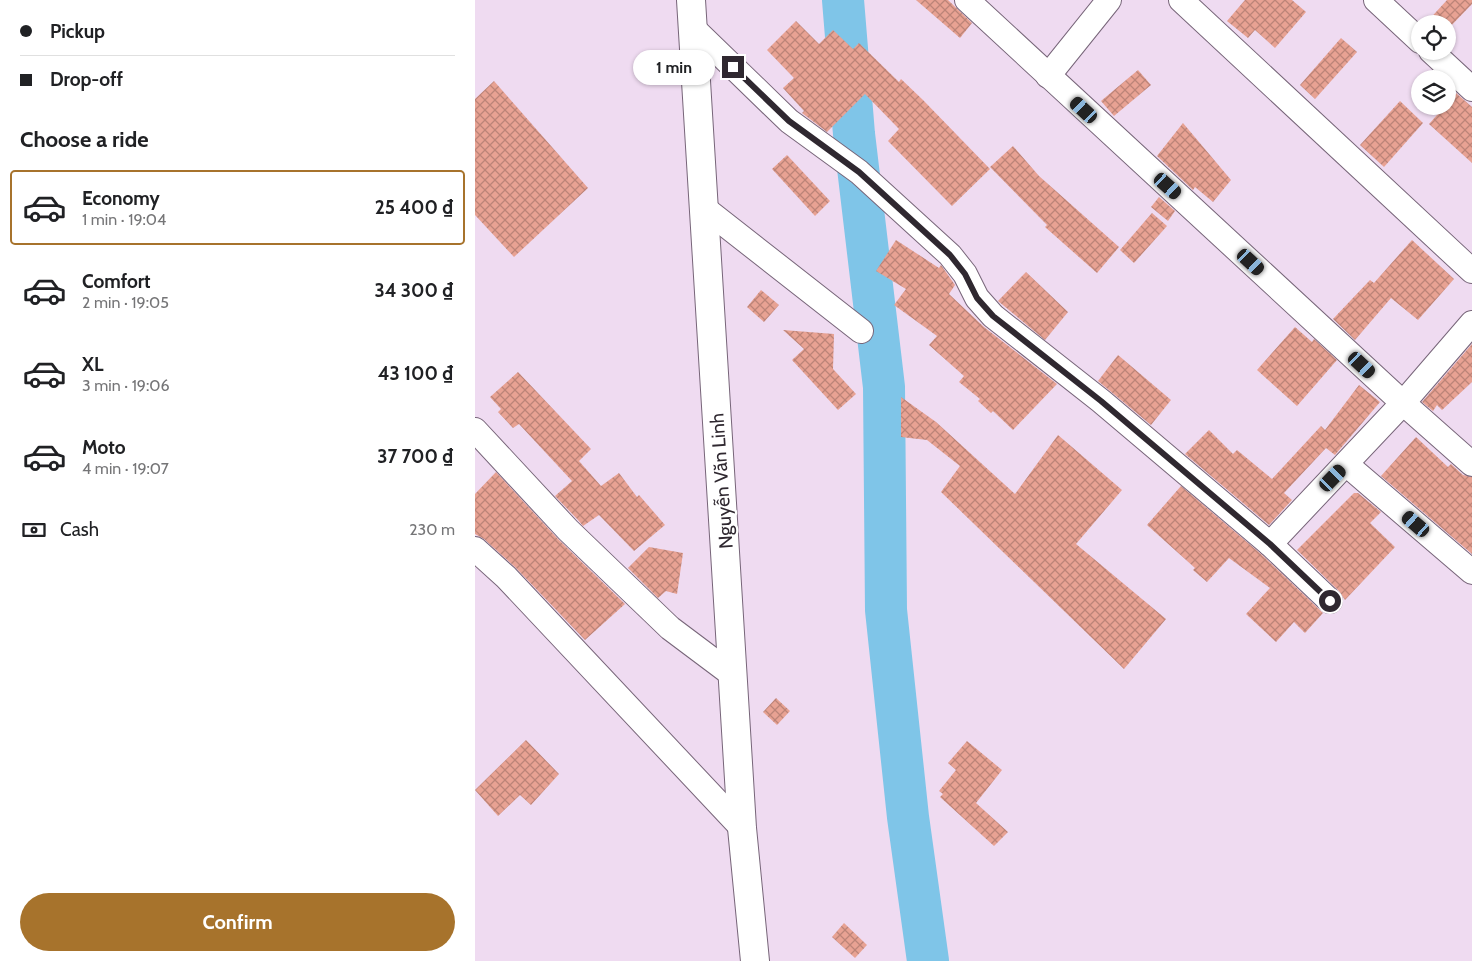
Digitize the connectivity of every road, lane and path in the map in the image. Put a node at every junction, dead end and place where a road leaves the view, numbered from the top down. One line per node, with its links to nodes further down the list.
1 (691, 0): 6 (highway, Nguyễn Văn Linh)
2 (967, 0): 9 (street)
3 (1109, 0): 9 (street)
4 (1181, 0): 12 (street)
5 (1376, 0): 7 (street)
6 (692, 27): 11 (highway, Nguyễn Văn Linh); 19 (street)
7 (1411, 33)
8 (1441, 60): 10 (street)
9 (1048, 76): 15 (street)
10 (1472, 89)
11 (705, 208): 14 (street); 23 (highway, Nguyễn Văn Linh)
12 (1472, 270)
13 (1472, 323): 15 (street)
14 (861, 331)
15 (1403, 403): 17 (street); 18 (street)
16 (475, 430): 23 (street)
17 (1346, 464): 19 (street); 21 (street)
18 (1472, 464)
19 (1270, 544): 22 (street)
20 (475, 550): 24 (street)
21 (1472, 572)
22 (1330, 601)
23 (734, 676): 24 (highway, Nguyễn Văn Linh)
24 (742, 828): 25 (highway, Nguyễn Văn Linh)
25 (755, 961)

